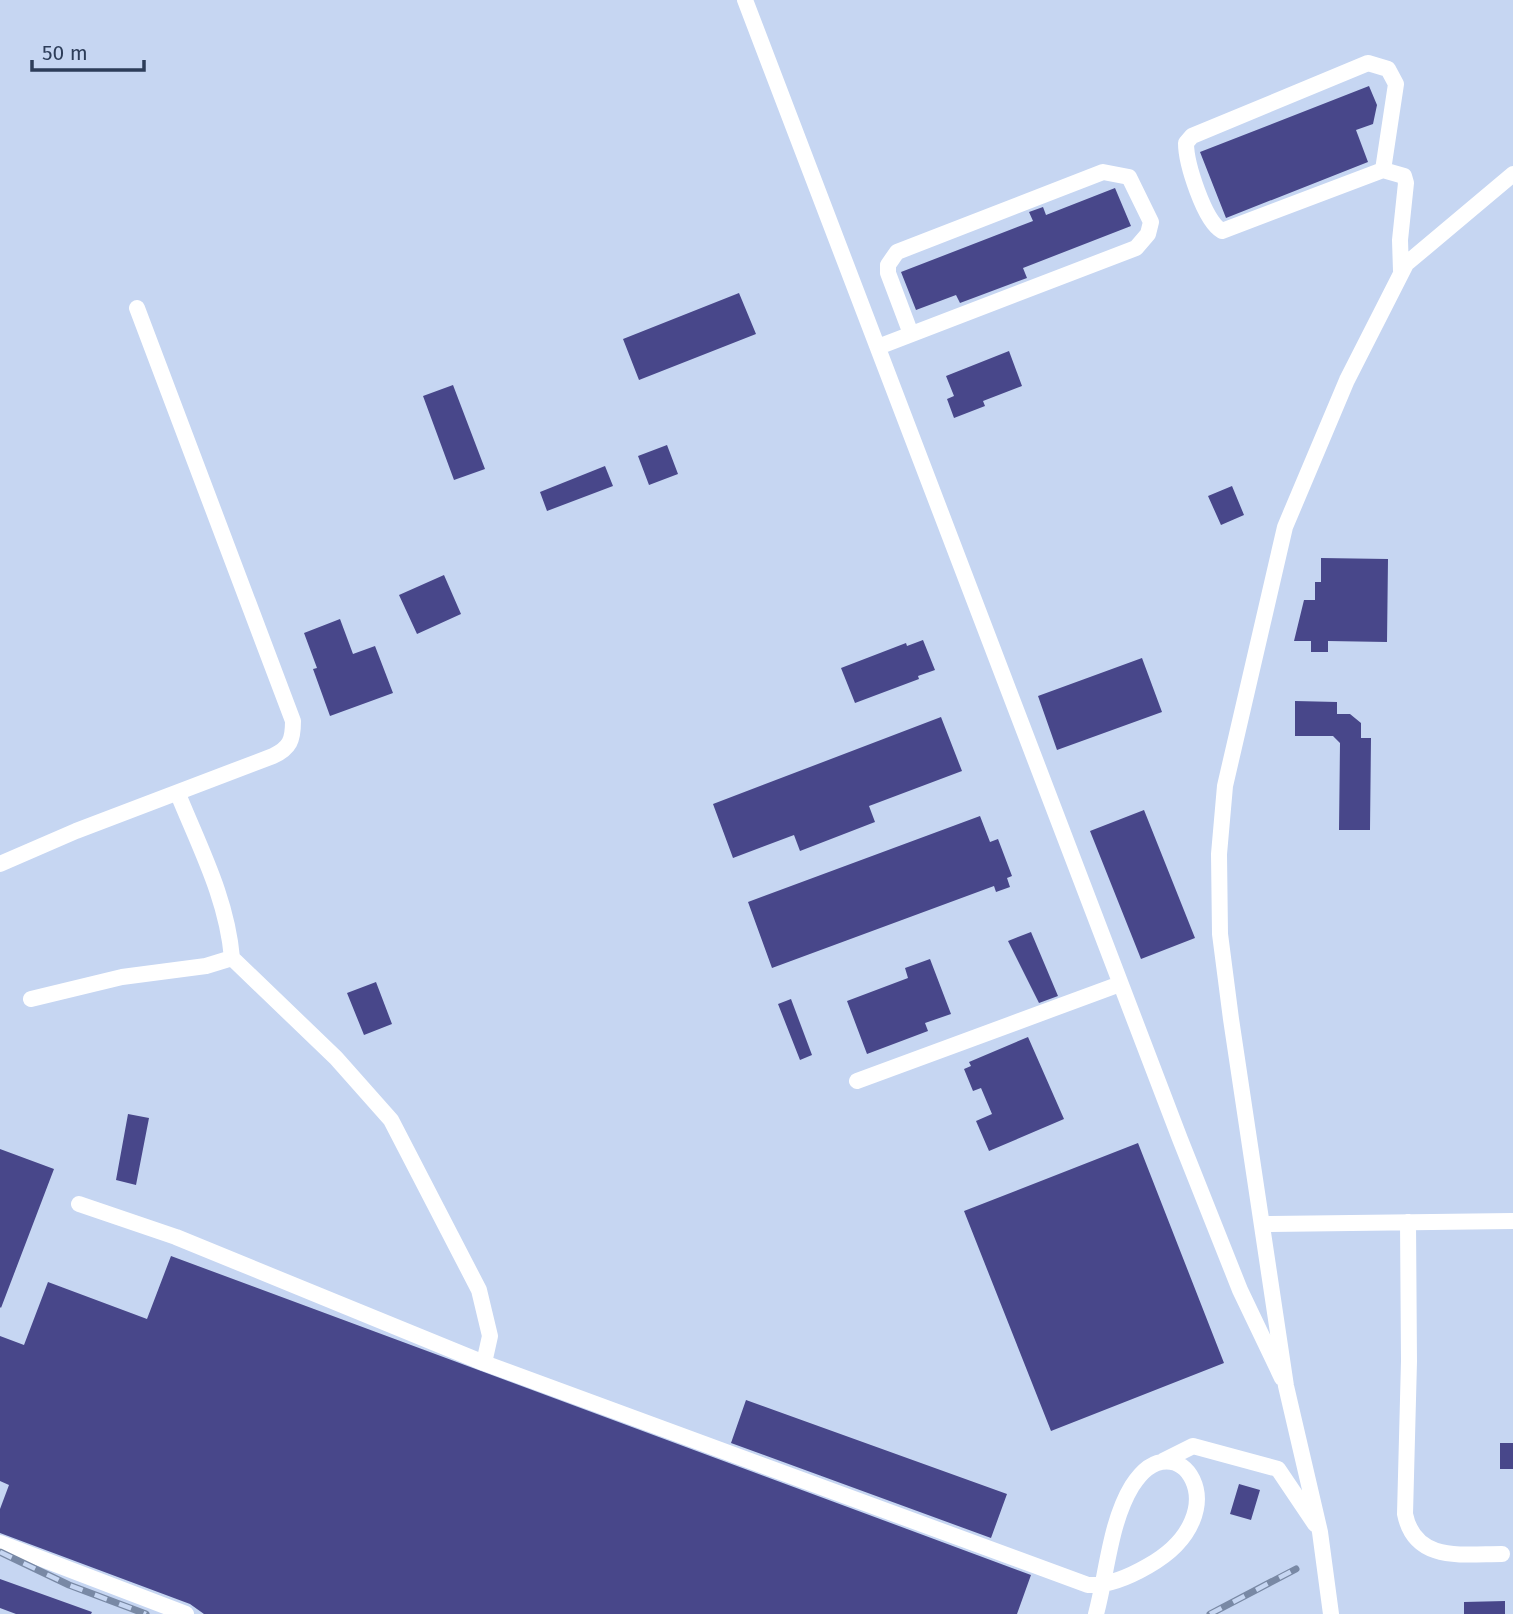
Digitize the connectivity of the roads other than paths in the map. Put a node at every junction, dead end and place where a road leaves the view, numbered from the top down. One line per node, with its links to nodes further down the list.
1 (746, 0): 7 (street)
2 (1383, 170): 2 (street); 4 (street)
3 (1513, 174): 4 (street)
4 (1401, 271): 17 (street)
5 (137, 308): 8 (street)
6 (911, 334): 6 (street); 7 (street)
7 (878, 347): 11 (street)
8 (178, 794): 9 (street); 10 (street)
9 (0, 864)
10 (232, 958): 12 (street); 18 (street)
11 (1120, 984): 13 (street); 19 (street)
12 (32, 999)
13 (857, 1081)
14 (79, 1203): 18 (street)
15 (1513, 1221): 16 (street)
16 (1408, 1222): 17 (street); 23 (street)
17 (1262, 1224): 19 (street)
18 (484, 1363): 24 (street)
19 (1286, 1386): 21 (street)
20 (1161, 1462): 21 (street); 24 (street); 24 (street)
21 (1320, 1532): 27 (street)
22 (0, 1543): 25 (street)
23 (1502, 1553)
24 (1103, 1586): 26 (street)
25 (186, 1614)
26 (1096, 1614)
27 (1331, 1614)

